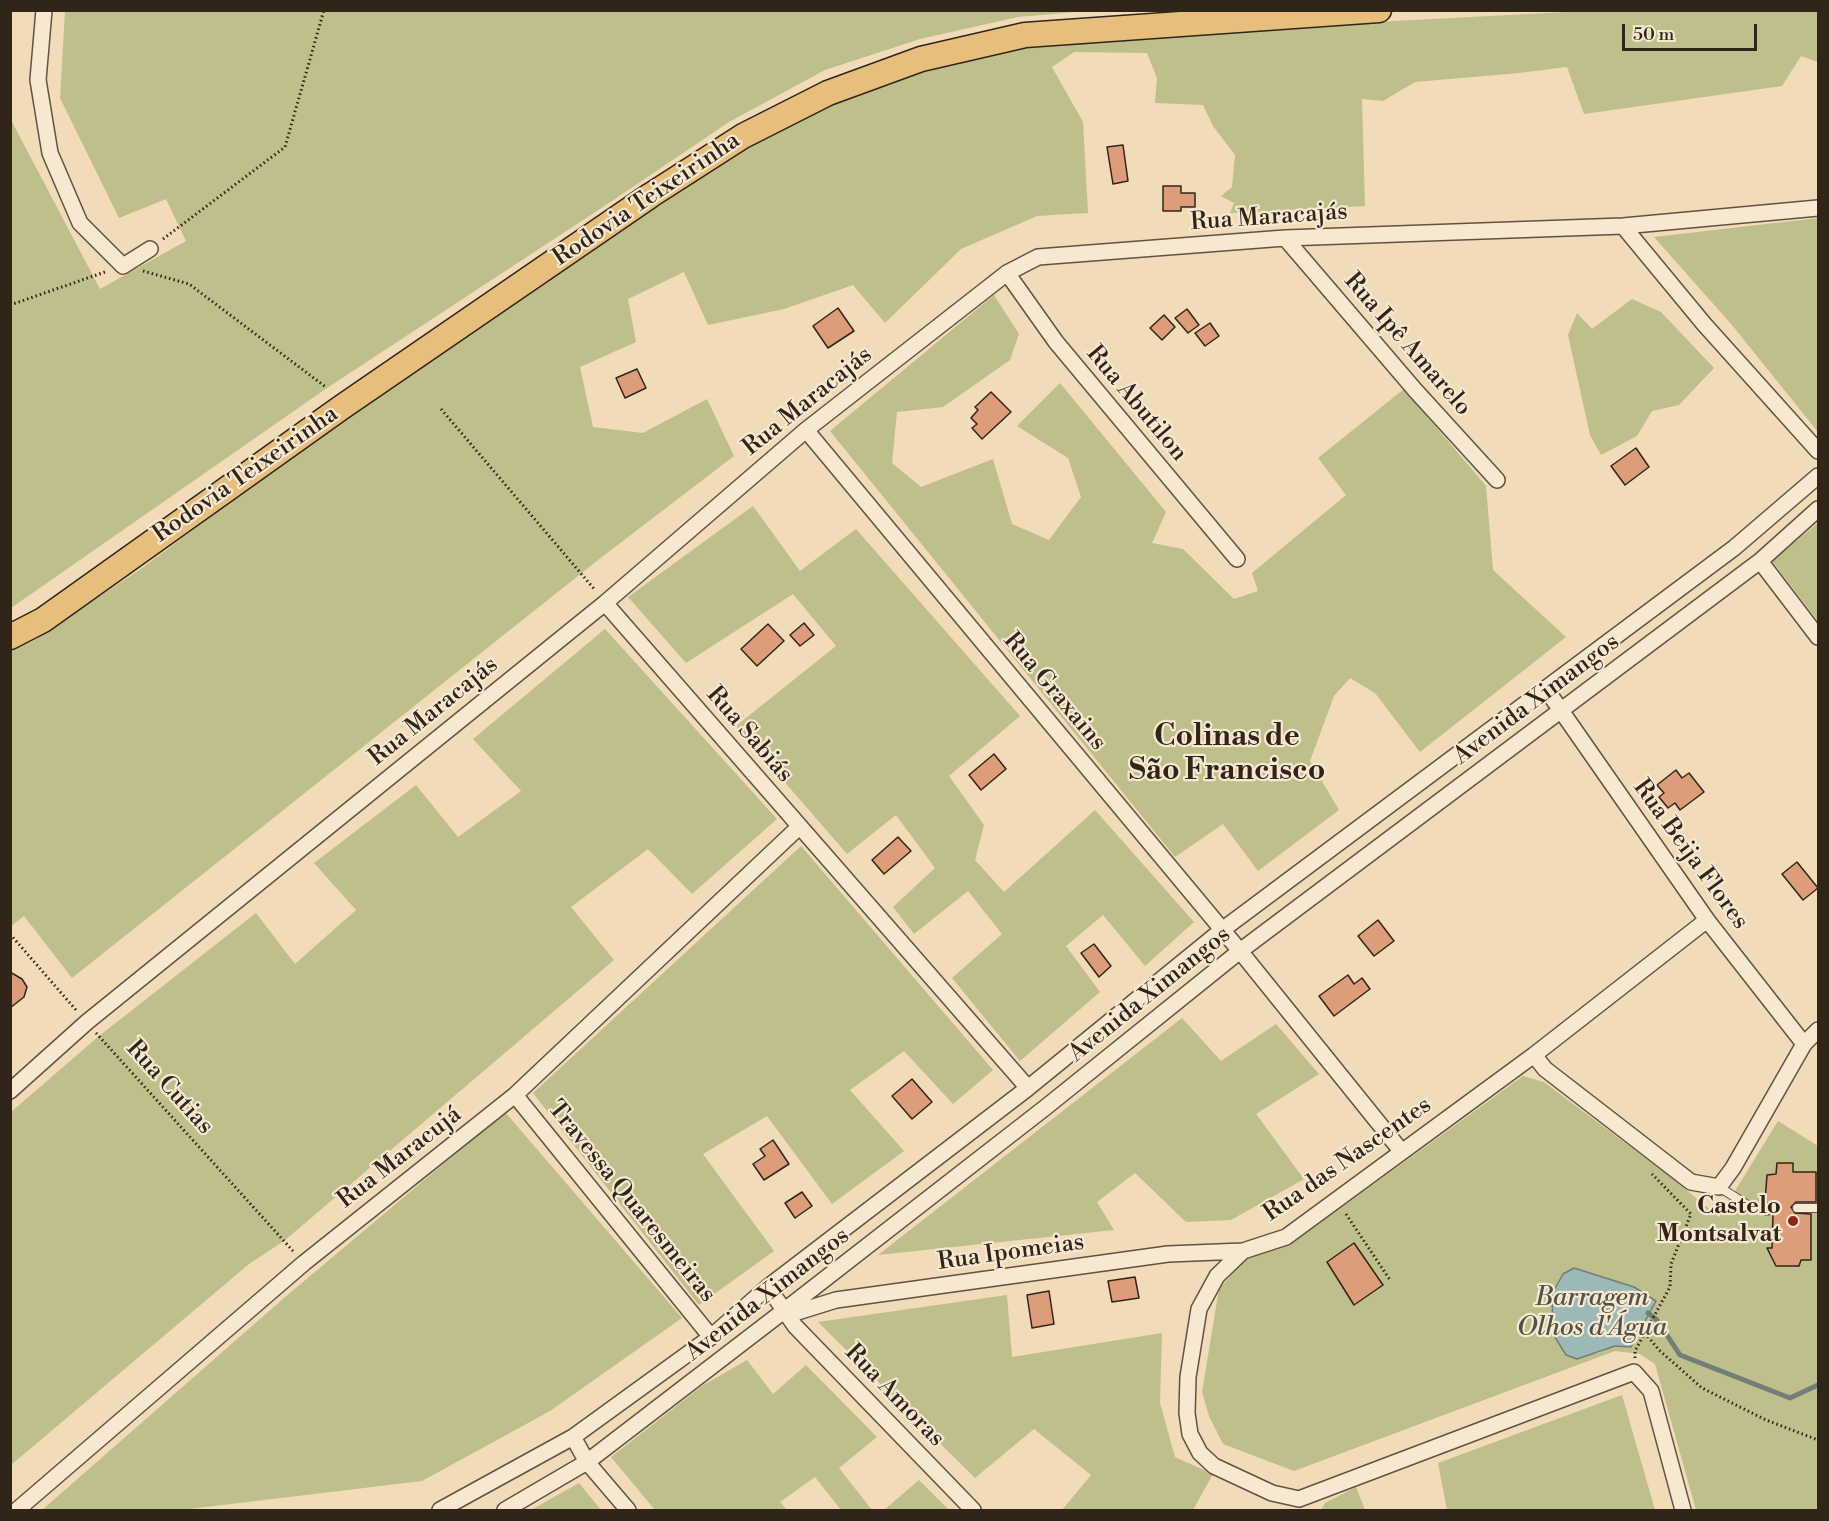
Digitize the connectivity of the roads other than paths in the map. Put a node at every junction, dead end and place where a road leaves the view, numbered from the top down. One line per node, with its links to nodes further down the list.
1 (44, 10): 6 (street)
2 (1379, 10): 16 (main road, Rodovia Teixeirinha)
3 (1818, 208): 4 (street, Rua Maracajás)
4 (1623, 226): 5 (street, Rua Maracajás); 9 (street)
5 (1286, 238): 7 (street, Rua Maracajás); 11 (street, Rua Ipê Amarelo)
6 (150, 249)
7 (1006, 273): 8 (street, Rua Maracajás); 13 (street, Rua Abutilon)
8 (806, 430): 15 (street, Rua Maracajás); 22 (street, Rua Graxains)
9 (1818, 451)
10 (1818, 476): 18 (street, Avenida Ximangos)
11 (1497, 480)
12 (1818, 509): 14 (street, Avenida Ximangos)
13 (1237, 558)
14 (1760, 561): 17 (street); 19 (street, Avenida Ximangos)
15 (605, 603): 20 (street, Rua Sabiás); 28 (street, Rua Maracajás)
16 (10, 637)
17 (1818, 637)
18 (1546, 689): 19 (street, Rua Beija Flores); 22 (street, Avenida Ximangos)
19 (1560, 710): 21 (street, Rua Beija Flores); 23 (street, Avenida Ximangos)
20 (799, 827): 27 (street, Rua Sabiás); 29 (street, Rua Maracujá)
21 (1707, 920): 25 (street, Rua Beija Flores); 26 (street, Rua das Nascentes)
22 (1222, 930): 23 (street, Rua Graxains); 27 (street, Avenida Ximangos)
23 (1240, 951): 30 (street, Rua Graxains); 37 (street, Avenida Ximangos)
24 (1818, 1030): 25 (street)
25 (1804, 1044): 31 (street)
26 (1534, 1055): 30 (street, Rua das Nascentes); 31 (street)
27 (1028, 1088): 36 (street, Avenida Ximangos)
28 (10, 1091)
29 (515, 1095): 38 (street, Travessa Quaresmeiras); 42 (street, Rua Maracujá)
30 (1402, 1152): 35 (street, Rua das Nascentes)
31 (1719, 1187): 32 (lane)
32 (1765, 1208)
33 (1797, 1208): 34 (lane)
34 (1818, 1208)
35 (1243, 1251): 37 (street, Rua Ipomeias); 41 (street, Rua das Nascentes)
36 (768, 1287): 37 (street, Rua Amoras); 38 (street, Avenida Ximangos)
37 (787, 1313): 40 (street, Avenida Ximangos); 46 (street, Rua Amoras)
38 (711, 1337): 39 (street, Avenida Ximangos)
39 (573, 1437): 40 (street); 43 (street, Avenida Ximangos)
40 (587, 1462): 44 (street, Avenida Ximangos); 45 (street)
41 (1296, 1505): 47 (street, Rua das Nascentes)
42 (17, 1510)
43 (440, 1510)
44 (505, 1510)
45 (628, 1510)
46 (974, 1510)
47 (1683, 1510)

